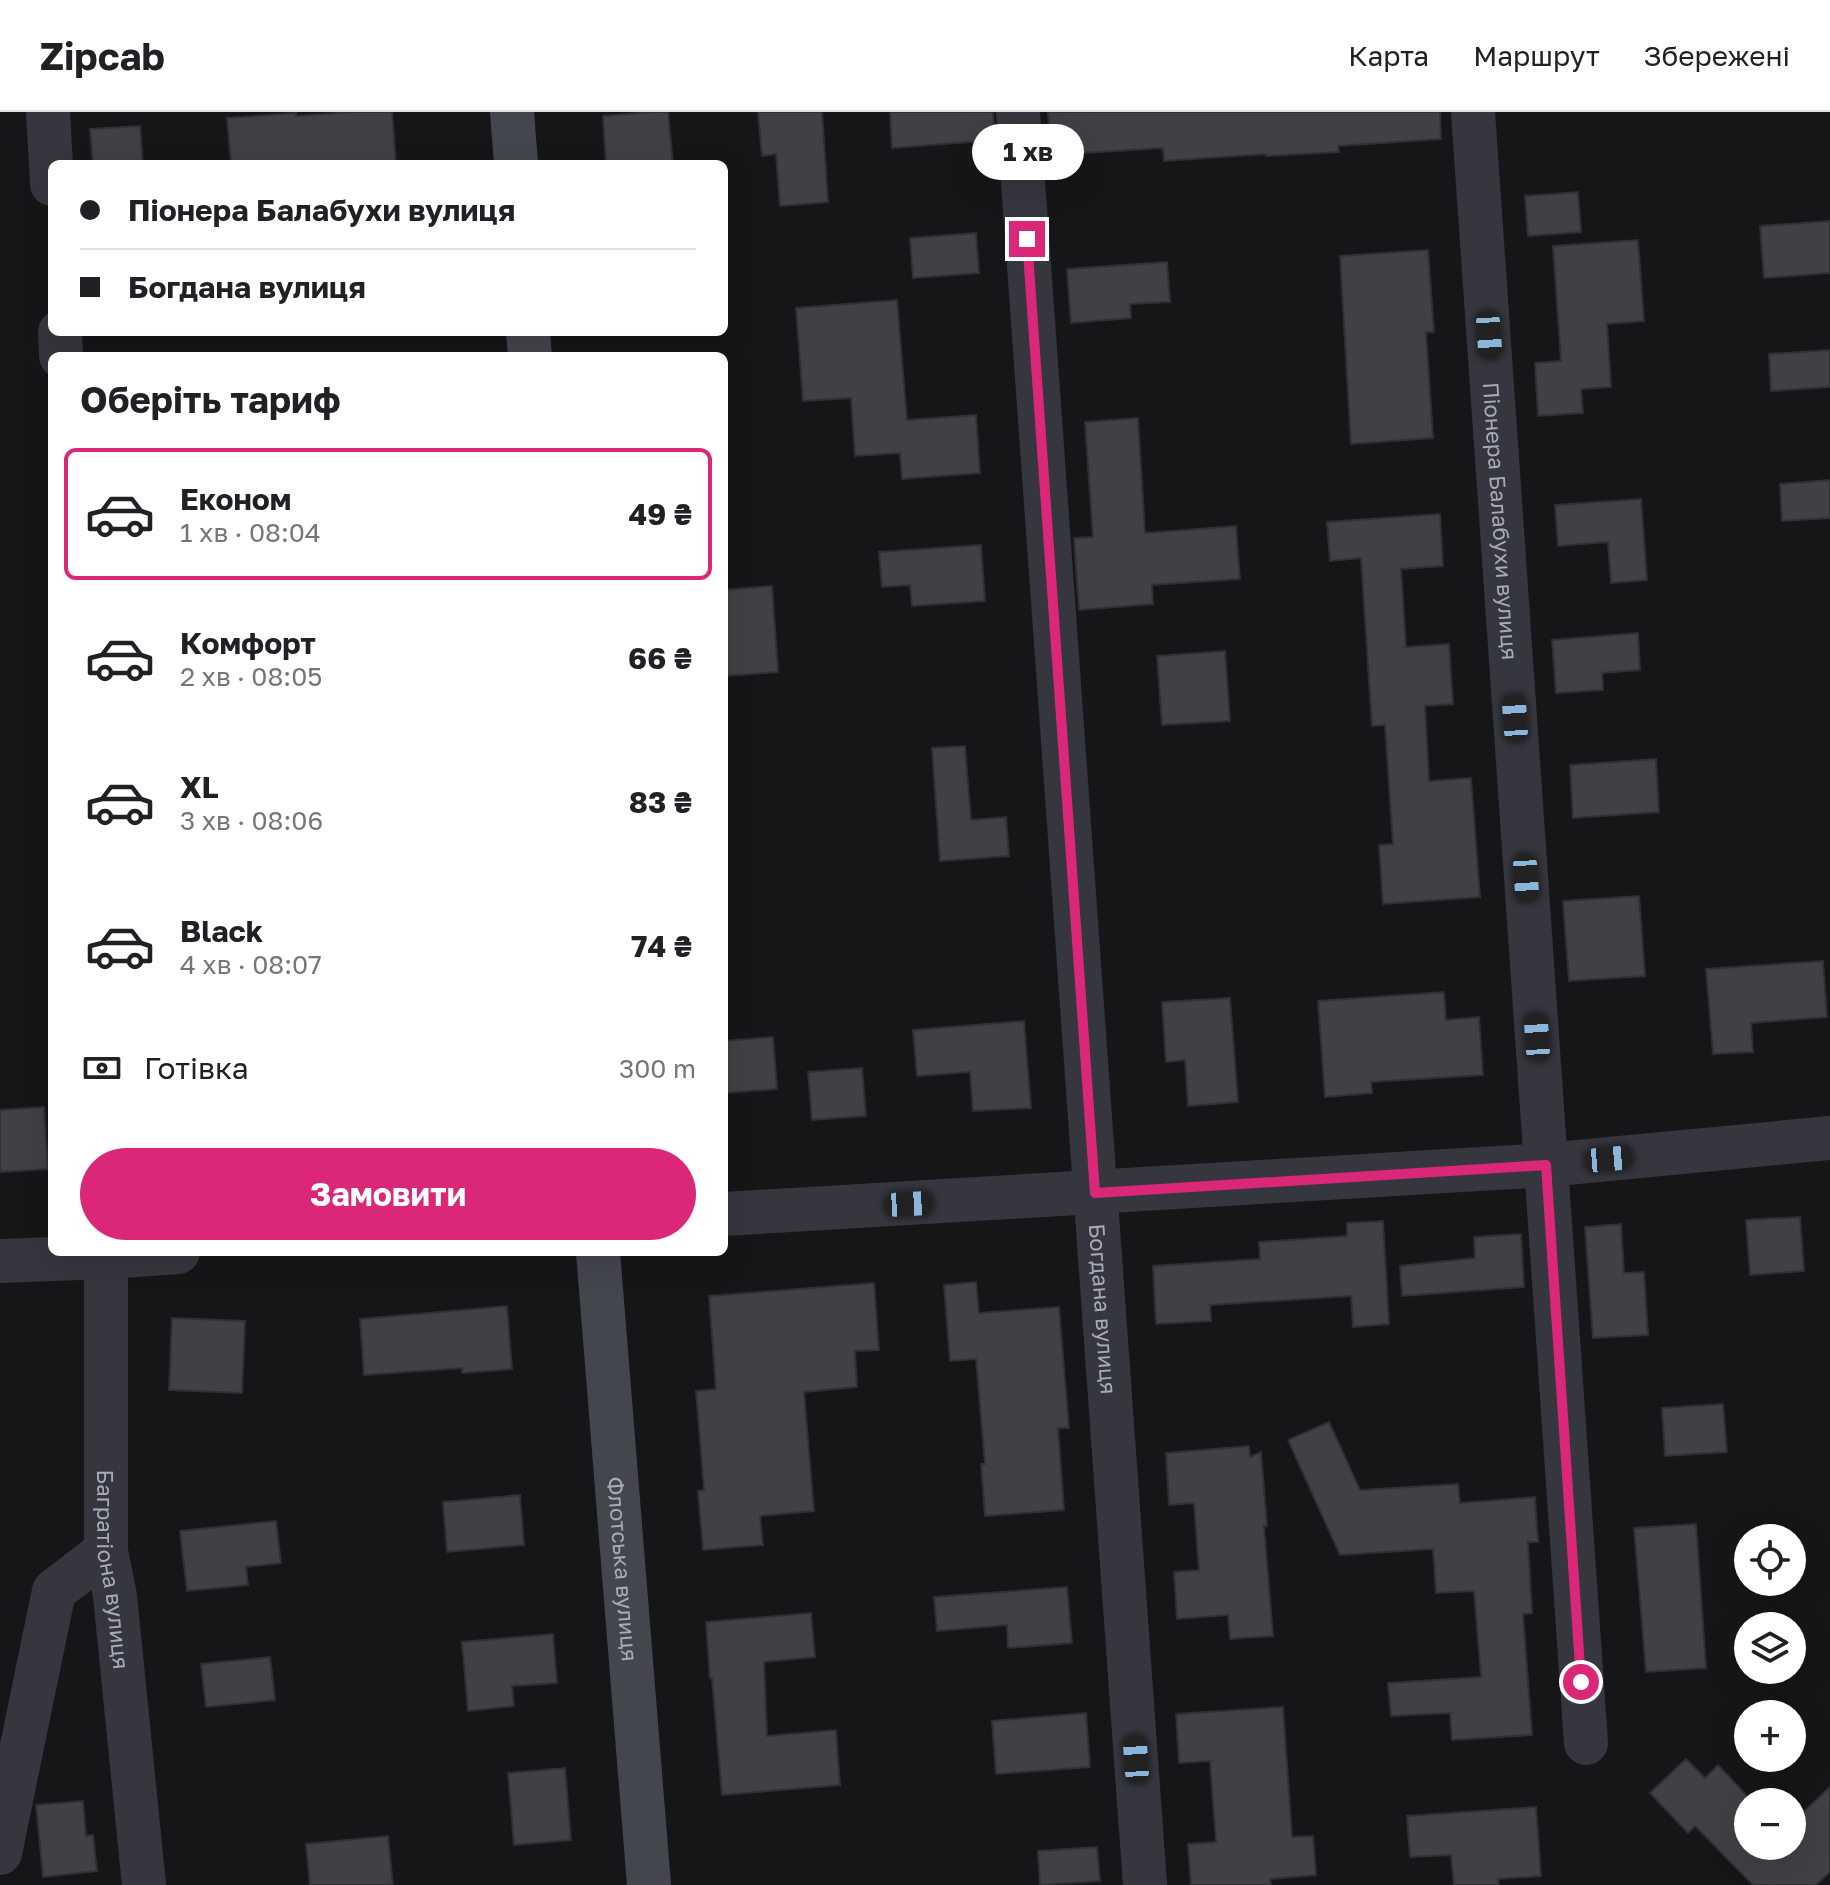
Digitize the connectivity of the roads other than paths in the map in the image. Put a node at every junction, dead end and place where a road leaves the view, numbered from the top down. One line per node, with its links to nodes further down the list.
1 (48, 112): 5 (street)
2 (512, 112): 6 (street)
3 (1018, 112): 9 (street, Богдана вулиця)
4 (1473, 112): 8 (street, Піонера Балабухи вулиця)
5 (51, 160)
6 (516, 160)
7 (1830, 1138): 8 (street)
8 (1546, 1165): 9 (street); 16 (street, Піонера Балабухи вулиця)
9 (1095, 1193): 10 (street); 20 (street, Богдана вулиця)
10 (728, 1214)
11 (89, 1256): 14 (street)
12 (107, 1256): 15 (street, Багратіона вулиця)
13 (598, 1256): 19 (street, Флотська вулиця)
14 (0, 1261)
15 (106, 1551): 17 (street); 18 (street, Багратіона вулиця)
16 (1586, 1743)
17 (0, 1853)
18 (144, 1885)
19 (649, 1885)
20 (1145, 1885)

